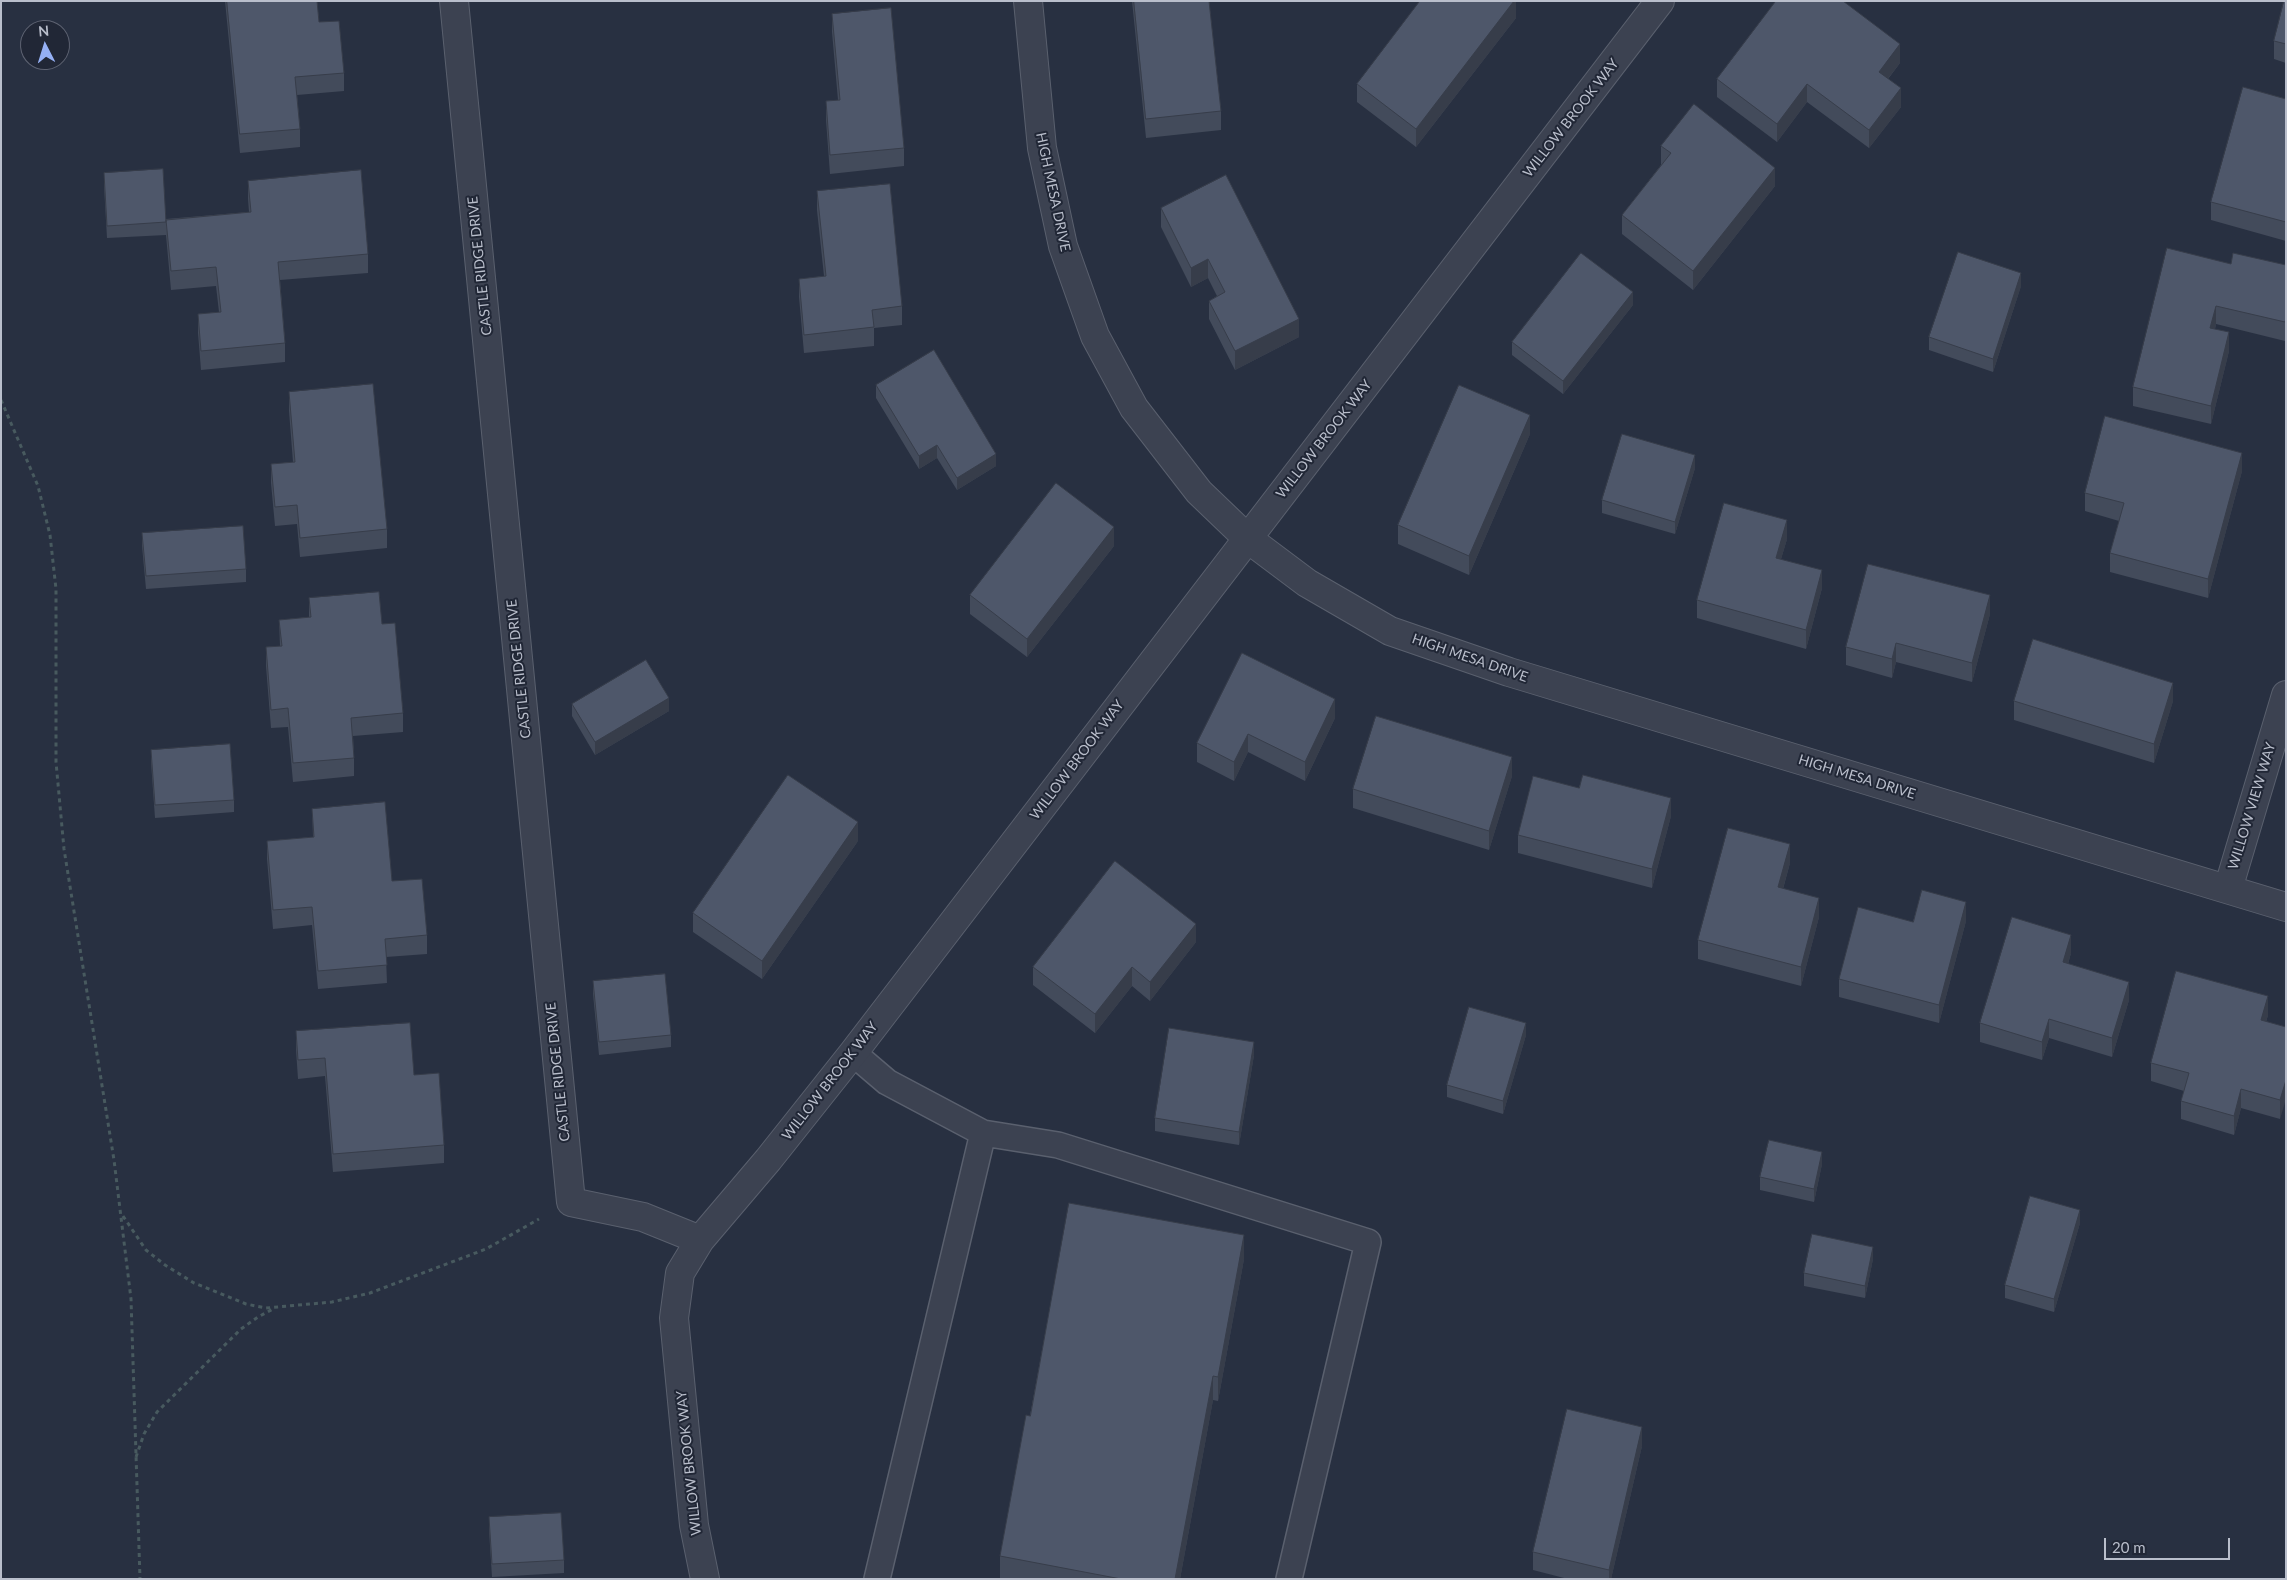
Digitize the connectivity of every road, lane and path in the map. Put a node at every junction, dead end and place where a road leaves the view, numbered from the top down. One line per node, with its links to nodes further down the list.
1 (454, 1): 11 (street, CASTLE RIDGE DRIVE)
2 (1028, 1): 5 (street, HIGH MESA DRIVE)
3 (1660, 1): 5 (street, WILLOW BROOK WAY)
4 (1, 400): 12 (path)
5 (1247, 538): 7 (street, HIGH MESA DRIVE); 9 (street, WILLOW BROOK WAY)
6 (2286, 695): 7 (street, WILLOW VIEW WAY)
7 (2228, 889): 8 (street, HIGH MESA DRIVE)
8 (2286, 906)
9 (853, 1053): 10 (lane); 13 (street, WILLOW BROOK WAY)
10 (983, 1133): 18 (lane); 19 (lane)
11 (571, 1202): 13 (street); 14 (path)
12 (122, 1215): 14 (path); 15 (path)
13 (700, 1240): 17 (street, WILLOW BROOK WAY)
14 (275, 1308): 15 (path)
15 (135, 1460): 16 (path)
16 (140, 1579)
17 (705, 1579)
18 (877, 1579)
19 (1289, 1579)

